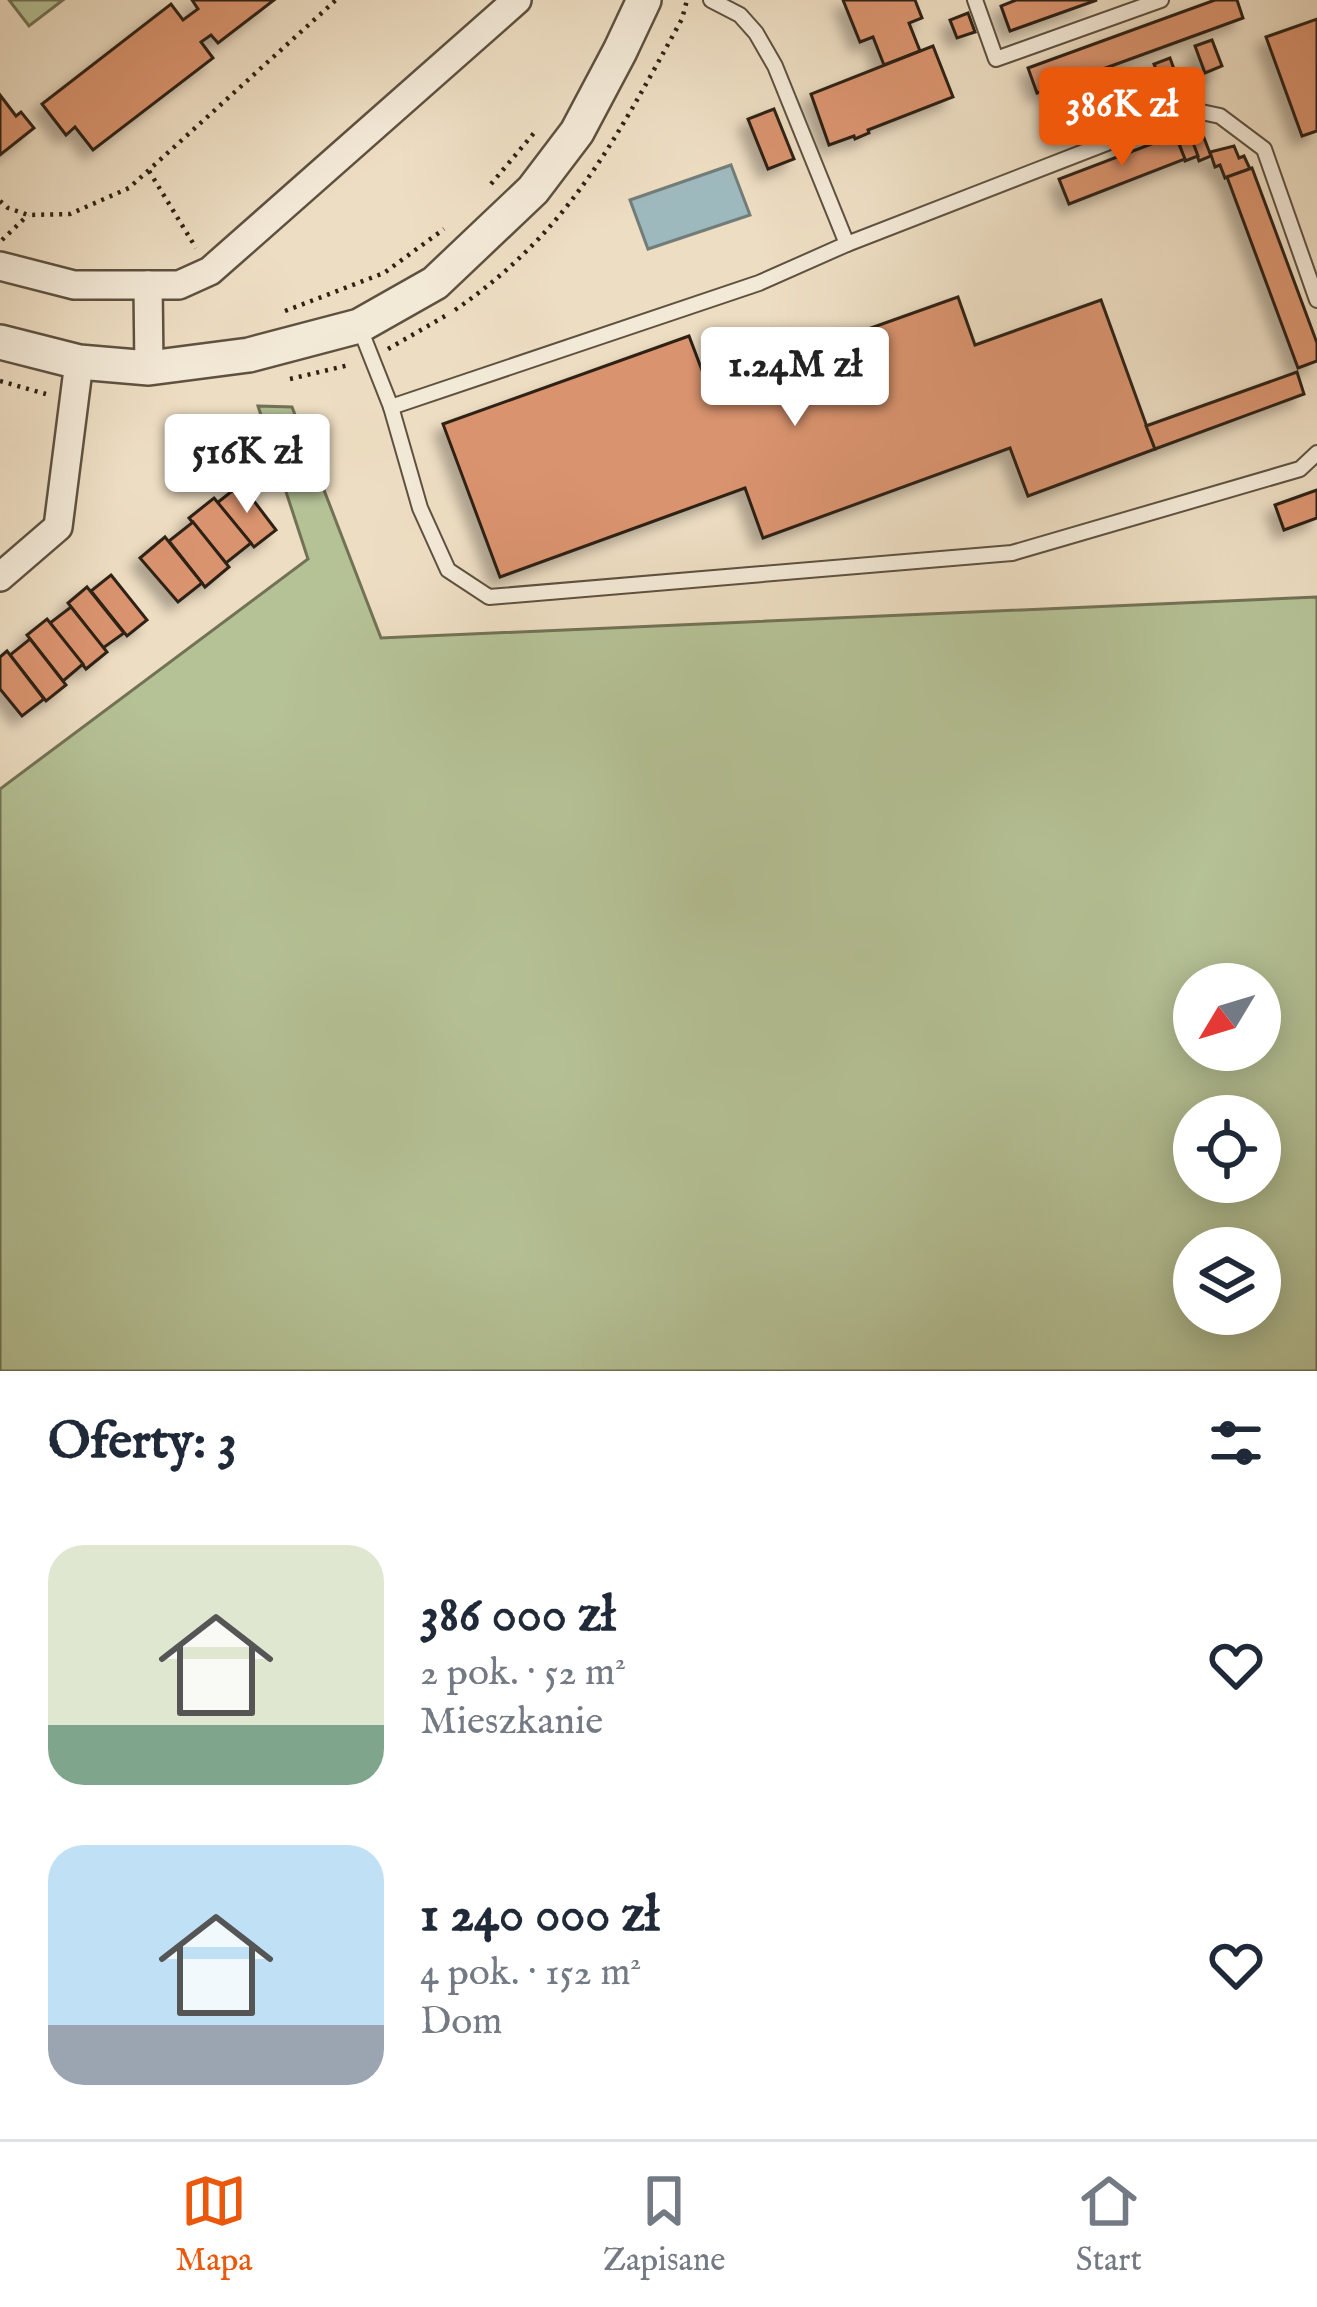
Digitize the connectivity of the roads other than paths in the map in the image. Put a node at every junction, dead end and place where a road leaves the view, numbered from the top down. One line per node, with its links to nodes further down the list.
1 (517, 0): 9 (street)
2 (644, 0): 11 (street)
3 (711, 0): 6 (lane)
4 (975, 0): 5 (lane)
5 (1161, 0)
6 (743, 8): 7 (lane)
7 (847, 244): 10 (lane); 15 (lane)
8 (0, 266): 9 (street)
9 (148, 285): 14 (street)
10 (1317, 299)
11 (359, 326): 14 (street); 15 (lane)
12 (0, 342): 13 (street)
13 (79, 362): 14 (street); 17 (street)
14 (148, 368)
15 (391, 407): 16 (lane)
16 (1317, 453)
17 (0, 577)

